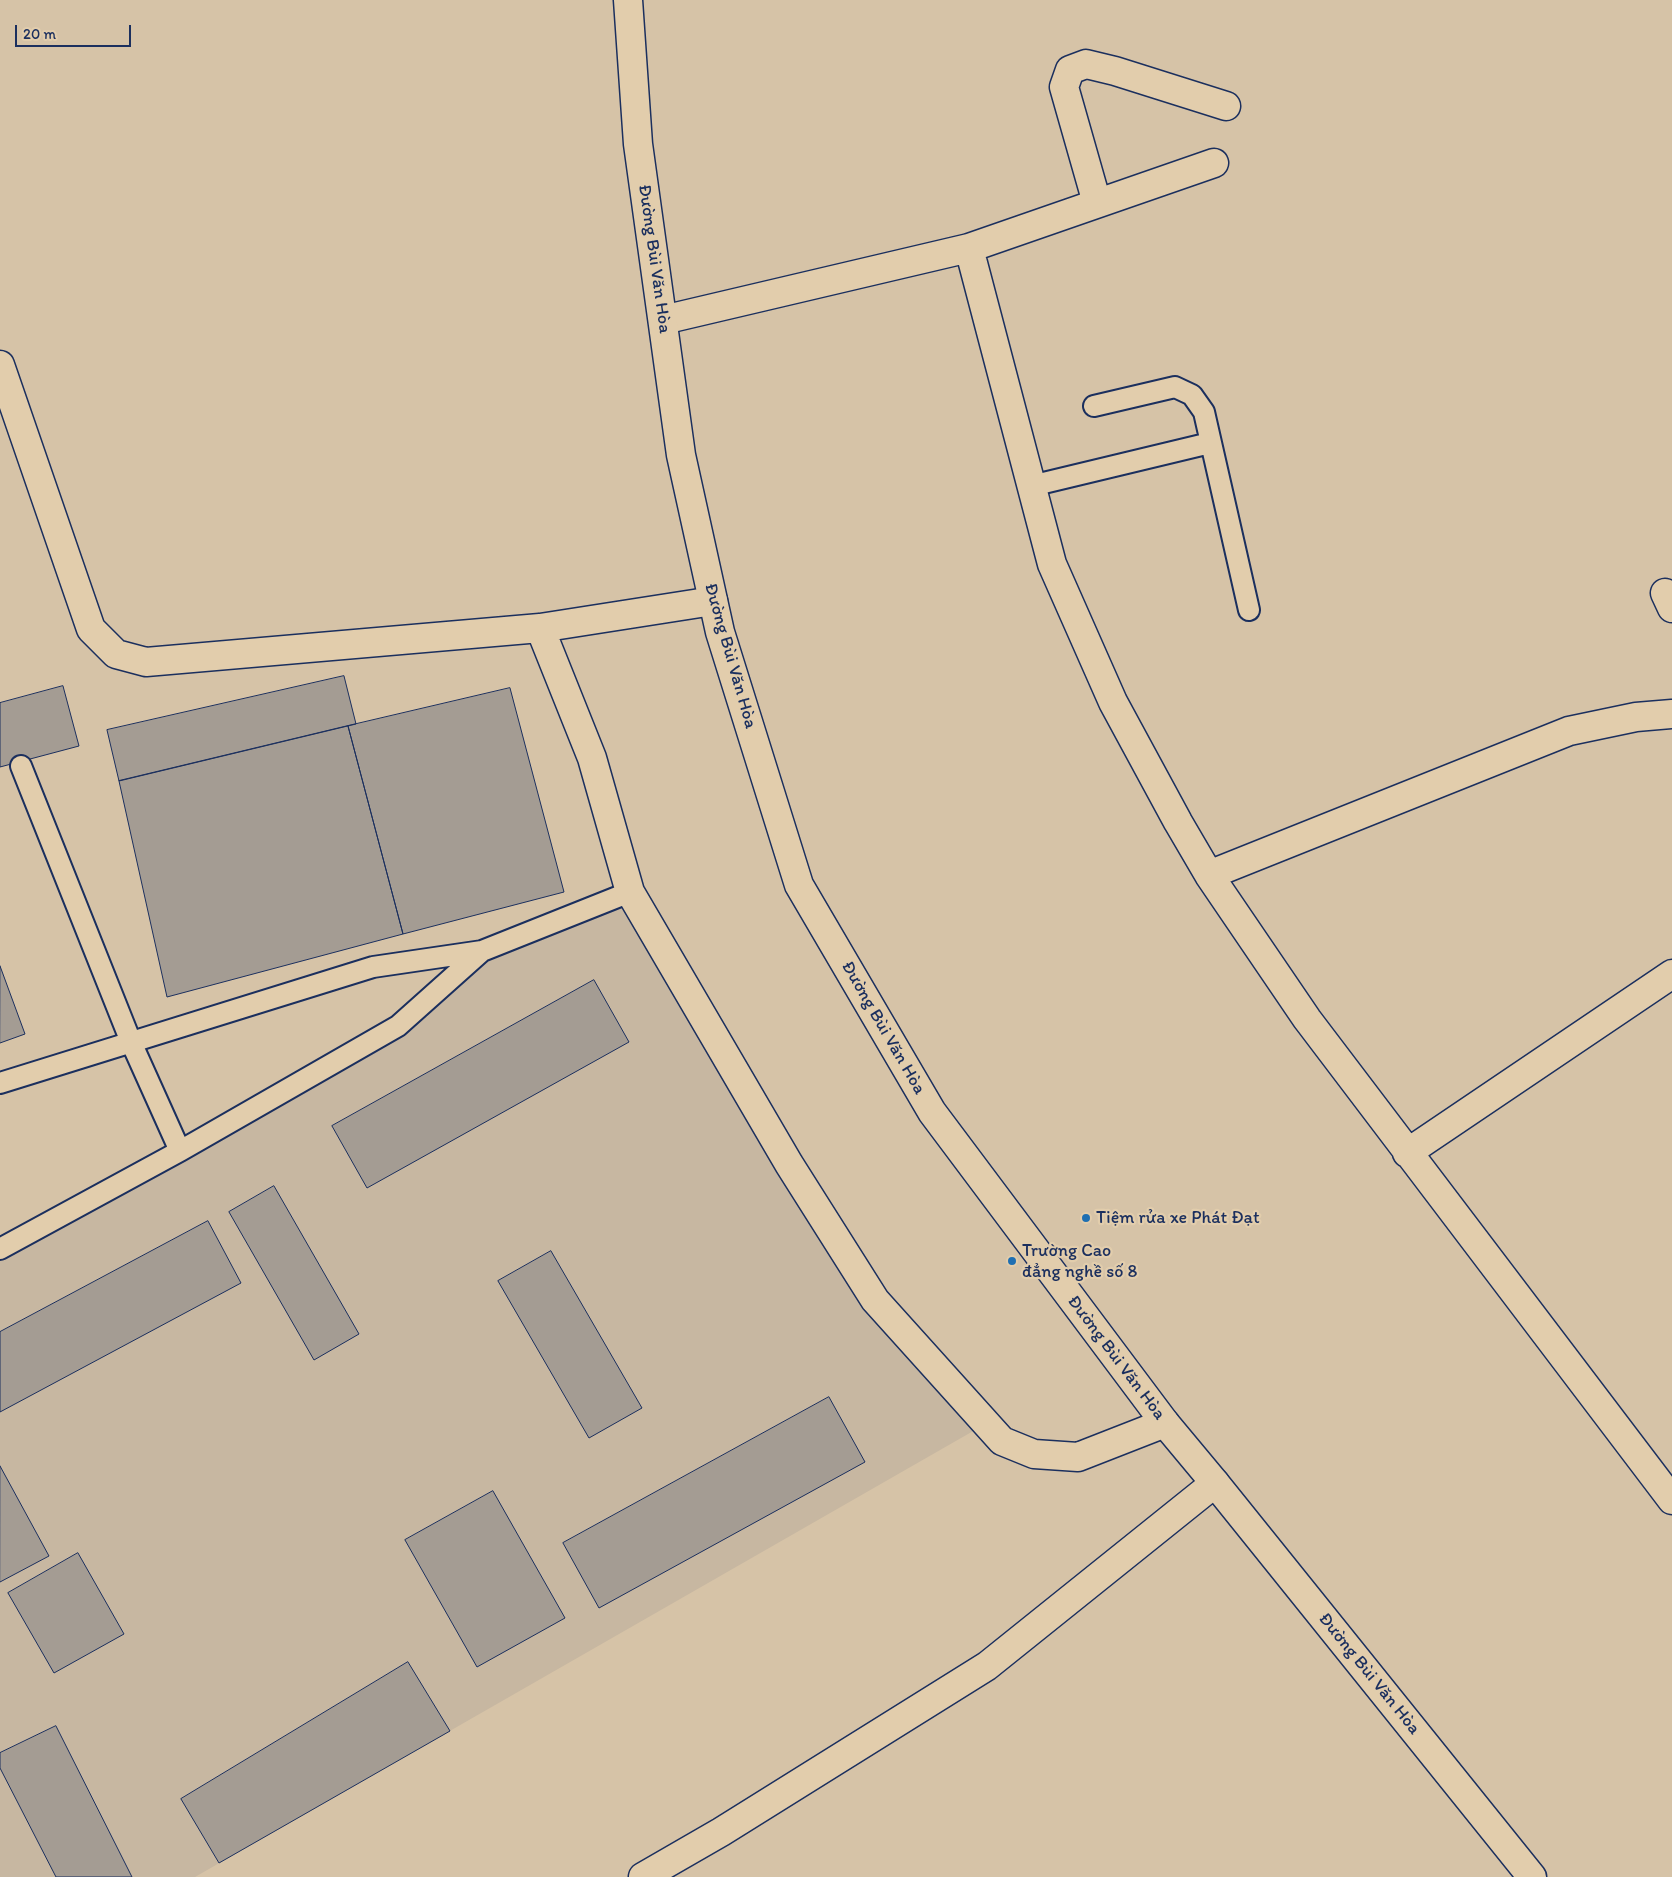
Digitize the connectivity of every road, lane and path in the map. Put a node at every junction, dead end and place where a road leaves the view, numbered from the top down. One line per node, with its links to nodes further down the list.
1 (628, 0): 6 (street, Đường Bùi Văn Hòa)
2 (1226, 106): 4 (street)
3 (1214, 162): 4 (street)
4 (1098, 203): 5 (street)
5 (969, 248): 6 (street); 10 (street)
6 (663, 320): 11 (street, Đường Bùi Văn Hòa)
7 (0, 365): 13 (street)
8 (1094, 406): 9 (lane)
9 (1210, 443): 10 (lane); 12 (lane)
10 (1031, 486): 16 (street)
11 (713, 601): 13 (street); 25 (street, Đường Bùi Văn Hòa)
12 (1249, 610)
13 (540, 628): 17 (street)
14 (1672, 714): 16 (street)
15 (21, 766): 20 (lane)
16 (1209, 875): 23 (street)
17 (630, 892): 18 (lane); 25 (street)
18 (482, 951): 20 (lane); 22 (lane)
19 (1672, 974): 23 (street)
20 (132, 1042): 21 (lane); 22 (lane)
21 (0, 1083)
22 (180, 1151): 24 (lane)
23 (1407, 1153): 27 (street)
24 (0, 1249)
25 (1165, 1424): 26 (street, Đường Bùi Văn Hòa)
26 (1215, 1483): 28 (street); 29 (street, Đường Bùi Văn Hòa)
27 (1672, 1500)
28 (643, 1877)
29 (1532, 1877)

